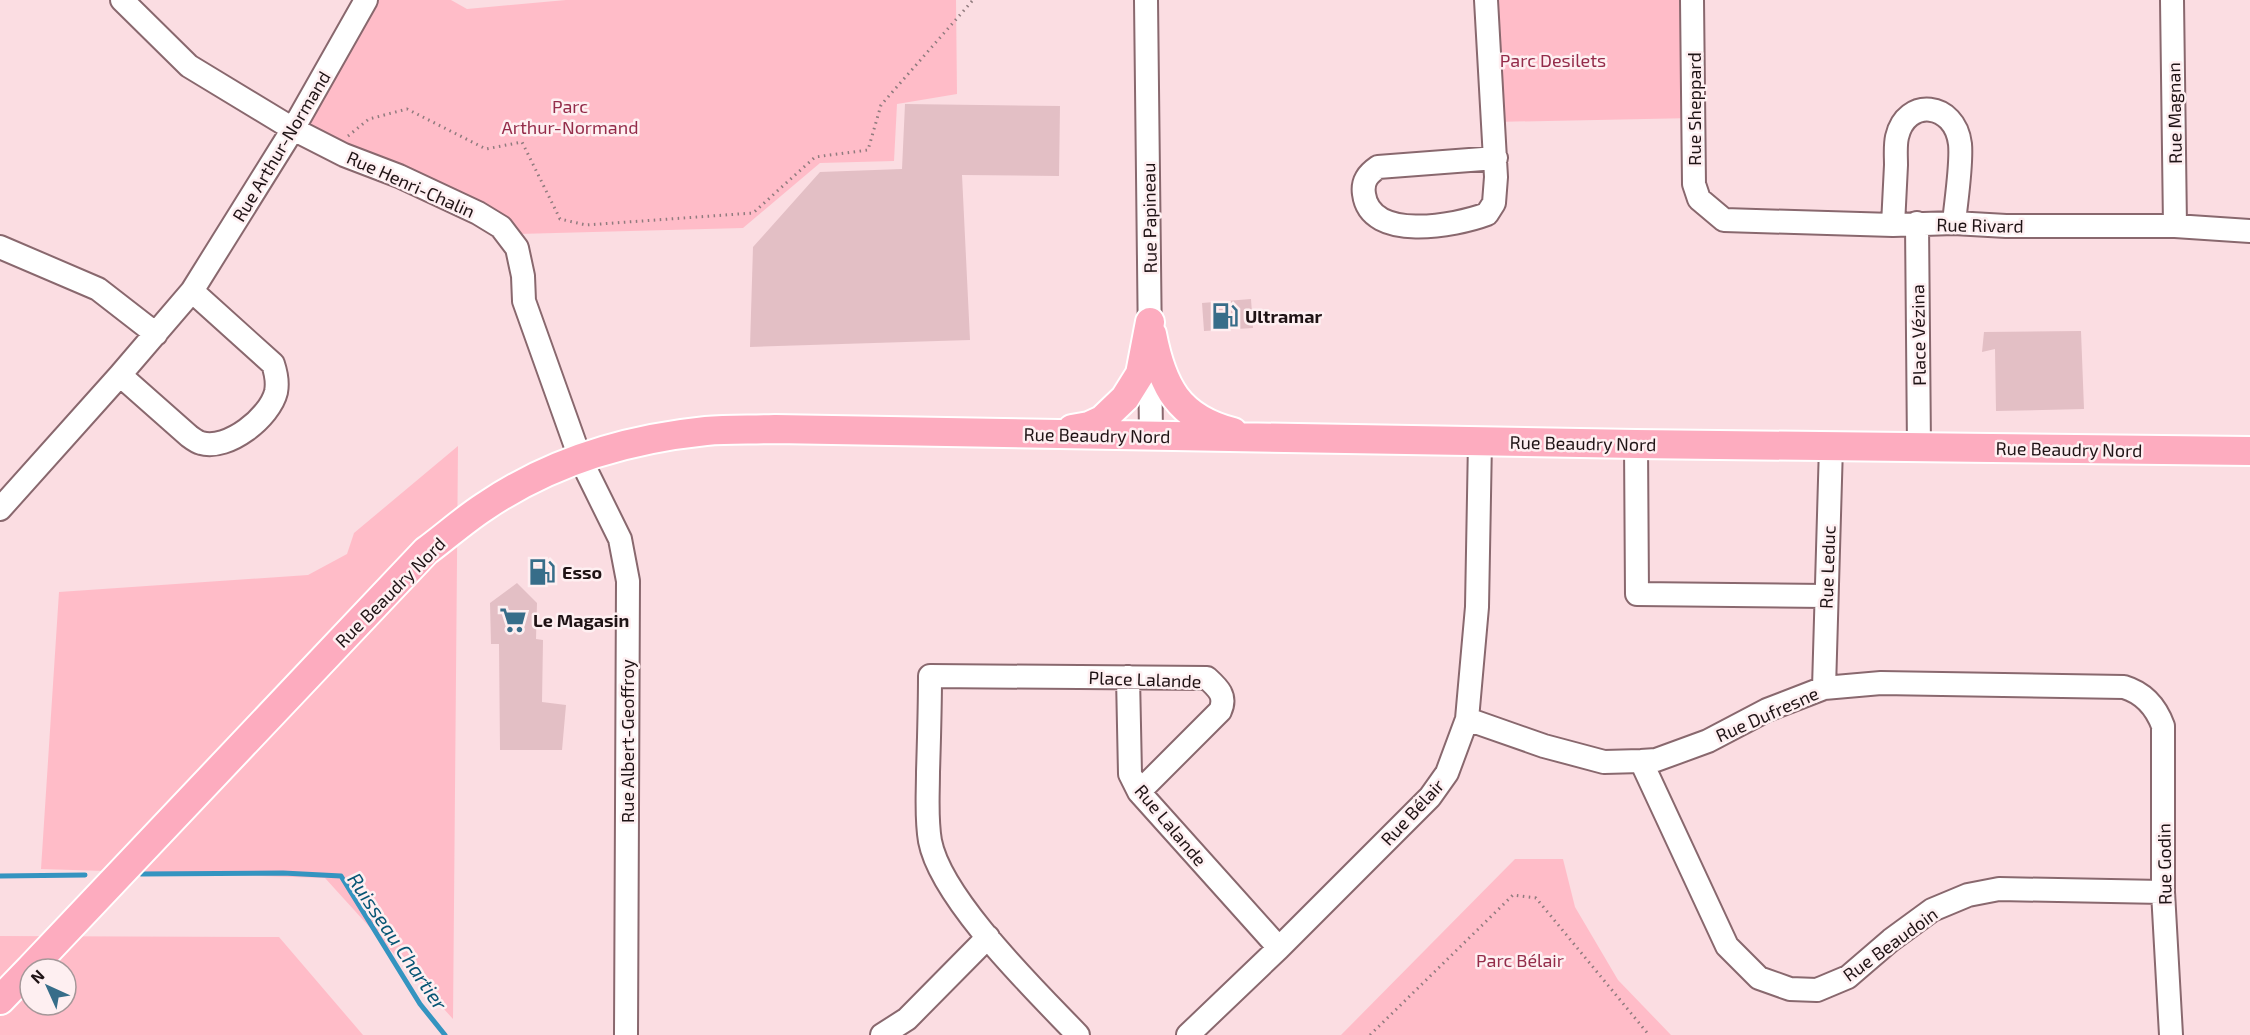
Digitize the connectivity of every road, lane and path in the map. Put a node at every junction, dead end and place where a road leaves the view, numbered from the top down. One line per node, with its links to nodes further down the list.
1 (122, 0): 8 (street, Rue Henri-Chalin)
2 (366, 0): 8 (street, Rue Arthur-Normand)
3 (973, 0): 9 (path)
4 (1146, 0): 19 (street, Rue Papineau)
5 (1486, 0): 10 (street)
6 (1692, 0): 11 (street, Rue Sheppard)
7 (2172, 0): 15 (street, Rue Magnan)
8 (293, 129): 9 (street, Rue Henri-Chalin); 18 (street, Rue Arthur-Normand)
9 (333, 149): 30 (street, Rue Henri-Chalin)
10 (1496, 158): 10 (street)
11 (1712, 211): 14 (street, Rue Rivard)
12 (1917, 223): 13 (street, Rue Rivard); 14 (street, Rue Rivard); 28 (street, Place Vézina)
13 (1954, 223): 14 (street); 15 (street, Rue Rivard)
14 (1893, 225)
15 (2175, 226): 16 (street, Rue Rivard)
16 (2250, 231)
17 (0, 247): 20 (street)
18 (192, 291): 20 (street, Rue Arthur-Normand); 21 (street)
19 (1150, 322): 22 (main road); 23 (street, Rue Papineau); 24 (main road)
20 (156, 334): 21 (street, Rue Arthur-Normand)
21 (120, 375): 31 (street, Rue Arthur-Normand)
22 (1023, 434): 23 (main road, Rue Beaudry Nord); 30 (main road, Rue Beaudry Nord)
23 (1151, 436): 24 (main road, Rue Beaudry Nord)
24 (1255, 438): 25 (main road, Rue Beaudry Nord)
25 (1480, 441): 26 (main road, Rue Beaudry Nord); 36 (street, Rue Bélair)
26 (1636, 444): 27 (main road, Rue Beaudry Nord); 32 (street)
27 (1831, 446): 28 (main road, Rue Beaudry Nord); 32 (street, Rue Leduc)
28 (1919, 448): 29 (main road, Rue Beaudry Nord)
29 (2250, 451)
30 (580, 458): 42 (main road, Rue Beaudry Nord); 45 (street, Rue Albert-Geoffroy)
31 (0, 509)
32 (1826, 596): 34 (street, Rue Leduc)
33 (1128, 676): 38 (street, Rue Lalande); 38 (street, Place Lalande); 40 (street, Place Lalande)
34 (1824, 688): 35 (street, Rue Dufresne); 37 (street, Rue Dufresne)
35 (2145, 699): 39 (street, Rue Godin)
36 (1467, 718): 37 (street, Rue Dufresne); 41 (street, Rue Bélair)
37 (1641, 760): 39 (street, Rue Beaudoin)
38 (1138, 792): 41 (street, Rue Lalande)
39 (2163, 892): 51 (street, Rue Godin)
40 (988, 937): 46 (street); 47 (street)
41 (1279, 948): 48 (street, Rue Bélair)
42 (42, 957)
43 (18, 981): 44 (main road, Rue Beaudry Nord)
44 (0, 1000)
45 (626, 1035)
46 (882, 1035)
47 (1078, 1035)
48 (1188, 1035)
49 (1370, 1035): 50 (path)
50 (1649, 1035)
51 (2171, 1035)

